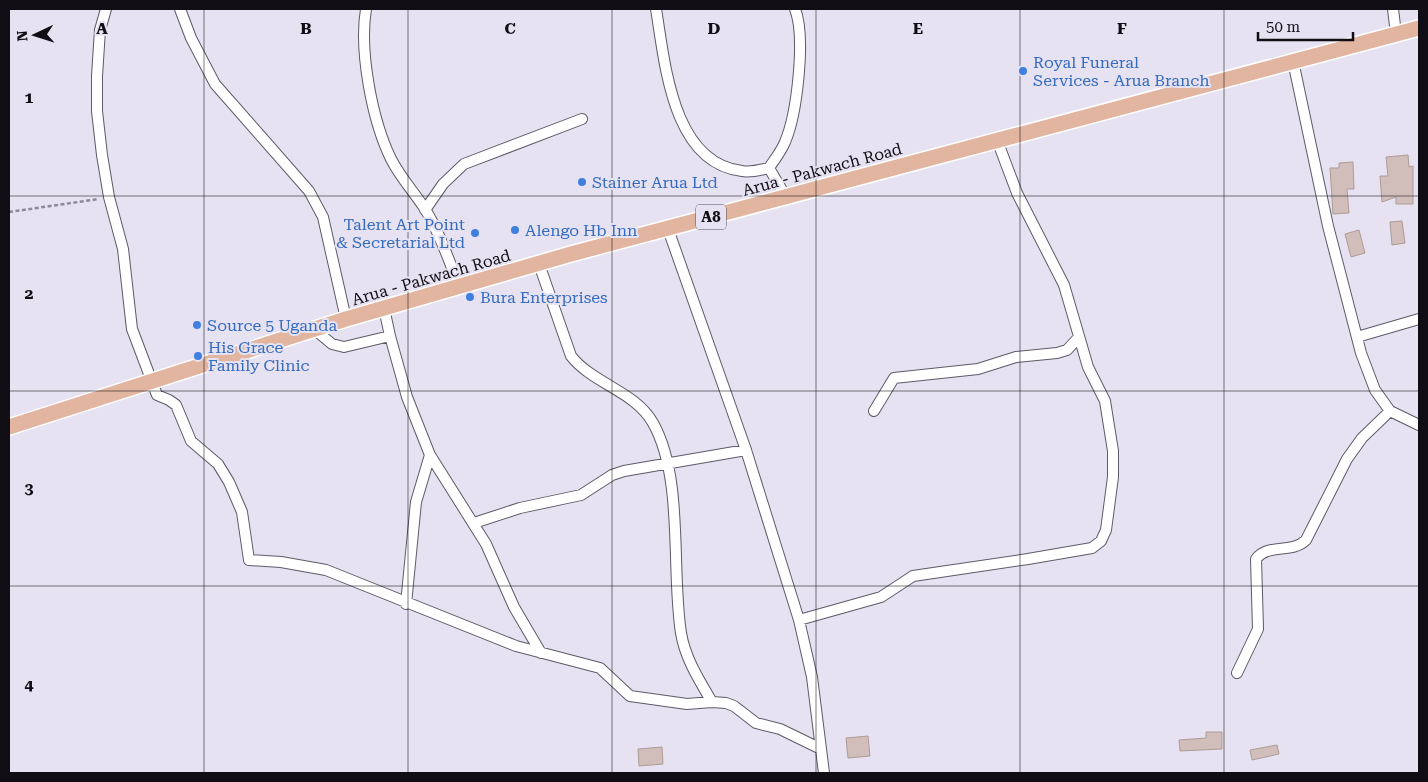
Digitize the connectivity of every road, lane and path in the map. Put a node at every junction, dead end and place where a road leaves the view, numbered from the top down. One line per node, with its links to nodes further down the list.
1 (106, 9): 13 (street)
2 (180, 9): 21 (street)
3 (366, 9): 15 (street)
4 (656, 9): 12 (street)
5 (795, 9): 12 (street)
6 (1393, 9): 8 (street)
7 (1419, 28): 8 (main road, Arua - Pakwach Road / A8)
8 (1396, 34): 9 (main road, Arua - Pakwach Road / A8)
9 (1293, 62): 11 (main road, Arua - Pakwach Road / A8); 26 (street)
10 (582, 119): 15 (street)
11 (997, 140): 14 (main road, Arua - Pakwach Road / A8); 25 (street)
12 (768, 168): 14 (street)
13 (109, 197): 16 (path); 27 (street)
14 (786, 197): 17 (main road, Arua - Pakwach Road / A8)
15 (425, 210): 19 (street)
16 (9, 212)
17 (668, 229): 18 (main road, Arua - Pakwach Road / A8); 32 (street)
18 (539, 264): 19 (main road, Arua - Pakwach Road / A8); 34 (street)
19 (459, 286): 20 (main road, Arua - Pakwach Road / A8)
20 (384, 308): 21 (main road, Arua - Pakwach Road / A8); 24 (street)
21 (346, 319): 23 (main road, Arua - Pakwach Road / A8)
22 (1419, 319): 26 (street)
23 (314, 329): 24 (street); 27 (main road, Arua - Pakwach Road / A8)
24 (390, 336): 33 (street)
25 (1078, 337): 29 (street); 37 (street)
26 (1357, 337): 28 (street)
27 (152, 381): 31 (main road, Arua - Pakwach Road / A8); 36 (street)
28 (1390, 411): 30 (street); 39 (street)
29 (874, 412)
30 (1419, 425)
31 (9, 427)
32 (746, 450): 34 (street); 37 (street)
33 (430, 455): 35 (street); 36 (street)
34 (667, 464): 35 (street); 40 (street)
35 (474, 523): 38 (street)
36 (406, 604): 38 (street)
37 (799, 620): 41 (street)
38 (541, 653): 40 (street)
39 (1237, 673)
40 (712, 702): 41 (street)
41 (819, 748): 42 (street)
42 (824, 773)

